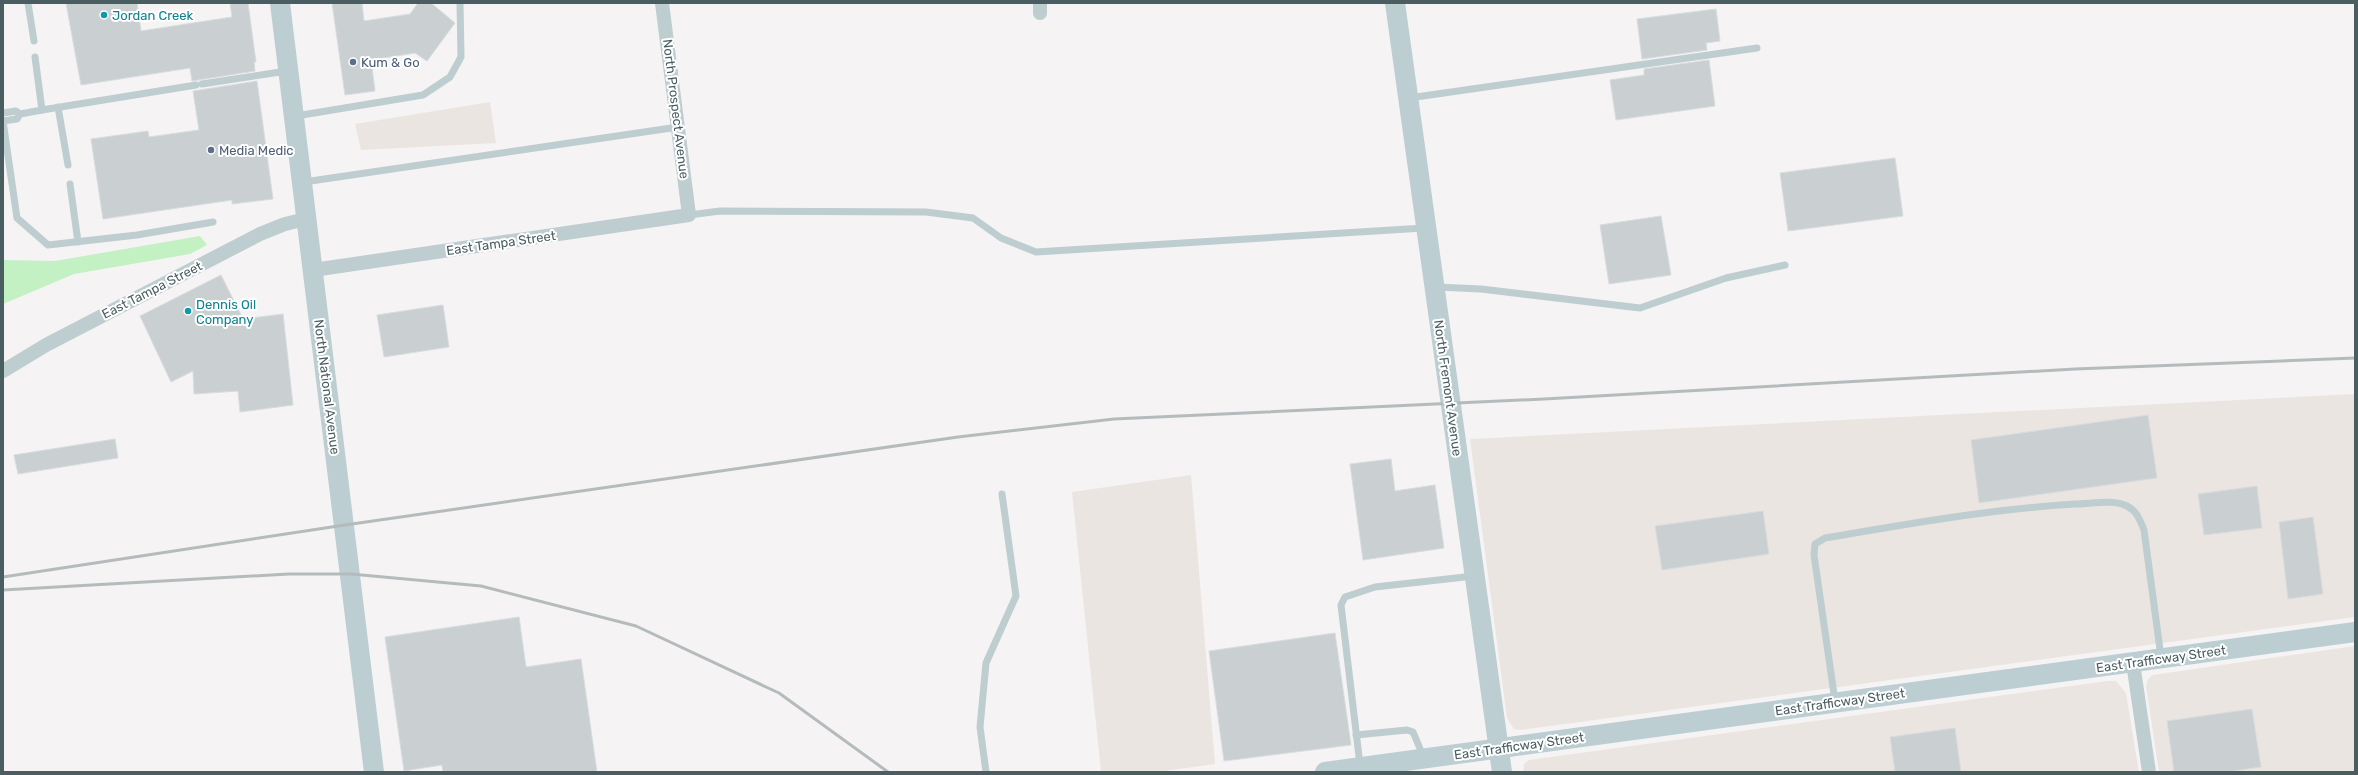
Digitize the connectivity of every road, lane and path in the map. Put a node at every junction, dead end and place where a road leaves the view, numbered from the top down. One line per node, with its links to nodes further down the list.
1 (28, 3): 6 (lane)
2 (280, 3): 9 (main road, North National Avenue)
3 (460, 3): 15 (lane)
4 (662, 3): 17 (street, North Prospect Avenue)
5 (1395, 3): 10 (main road, North Fremont Avenue)
6 (34, 41)
7 (1757, 48): 10 (lane)
8 (35, 57): 12 (lane)
9 (288, 71): 11 (lane); 15 (main road, North National Avenue)
10 (1409, 98): 24 (main road, North Fremont Avenue)
11 (58, 108): 12 (lane); 18 (lane)
12 (42, 110): 14 (lane)
13 (3, 113): 14 (lane)
14 (20, 114): 16 (lane)
15 (294, 117): 19 (main road, North National Avenue)
16 (3, 121): 25 (lane)
17 (678, 127): 19 (lane); 21 (street, North Prospect Avenue)
18 (68, 165)
19 (302, 182): 22 (main road, North National Avenue)
20 (70, 184): 25 (lane)
21 (689, 215): 24 (lane); 27 (street, East Tampa Street)
22 (306, 219): 27 (main road, North National Avenue); 29 (street, East Tampa Street)
23 (213, 222): 25 (lane)
24 (1427, 228): 28 (main road, North Fremont Avenue)
25 (78, 242)
26 (1785, 265): 28 (lane)
27 (313, 270): 40 (main road, North National Avenue)
28 (1434, 287): 31 (main road, North Fremont Avenue)
29 (3, 371)
30 (1002, 494): 41 (lane)
31 (1474, 576): 36 (lane); 37 (main road, North Fremont Avenue)
32 (2355, 632): 33 (main road, East Trafficway Street)
33 (2162, 659): 34 (main road, East Trafficway Street); 35 (lane)
34 (2133, 663): 35 (main road, East Trafficway Street); 44 (street)
35 (1836, 703): 37 (main road, East Trafficway Street)
36 (1356, 735): 38 (lane); 39 (lane)
37 (1498, 749): 38 (main road, East Trafficway Street); 43 (main road, North Fremont Avenue)
38 (1424, 759): 39 (main road, East Trafficway Street)
39 (1360, 767): 42 (main road, East Trafficway Street)
40 (374, 772)
41 (986, 772)
42 (1325, 772)
43 (1502, 772)
44 (2149, 772)

